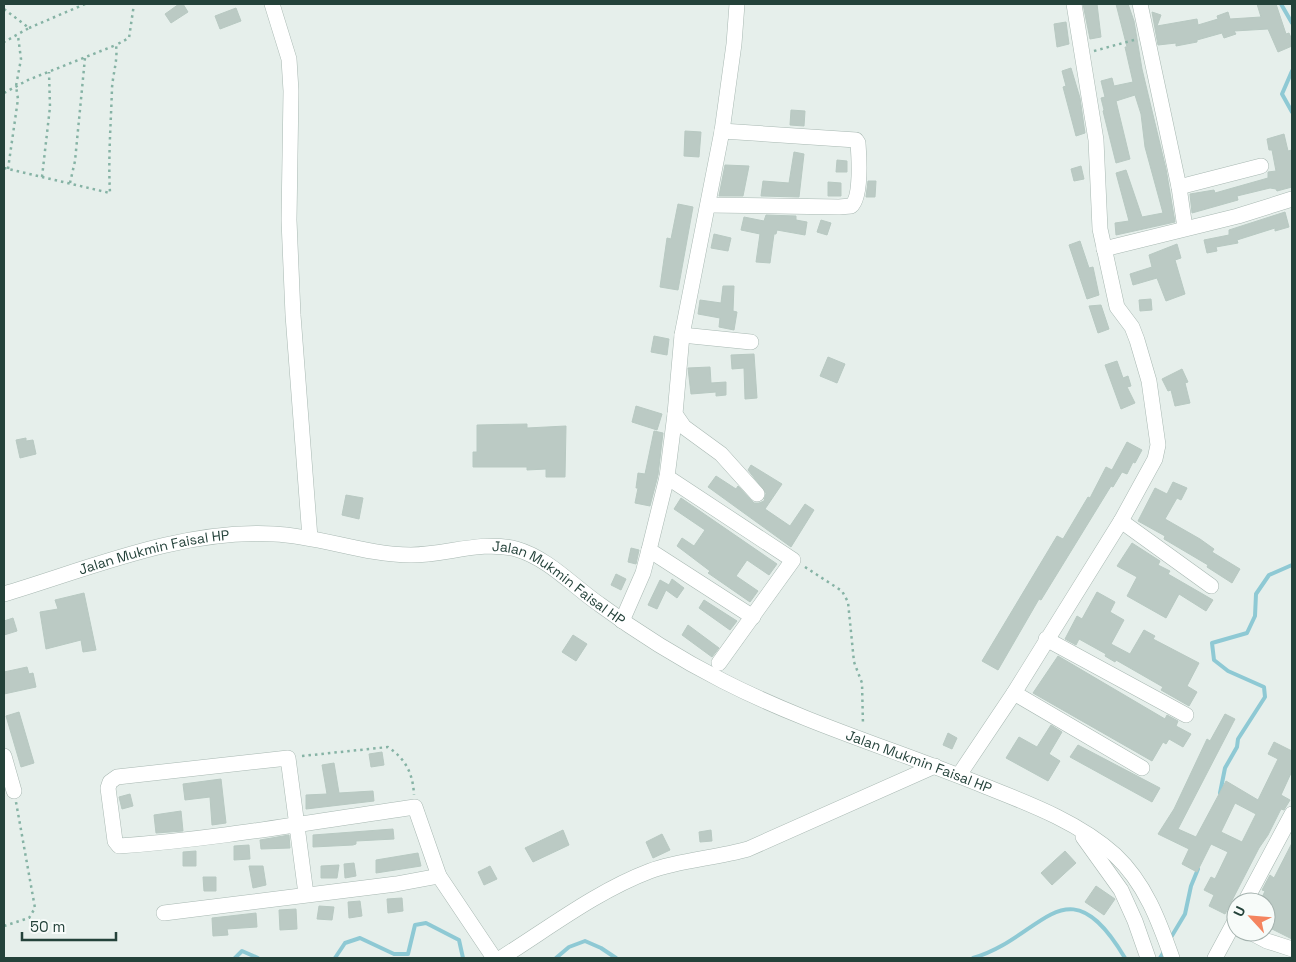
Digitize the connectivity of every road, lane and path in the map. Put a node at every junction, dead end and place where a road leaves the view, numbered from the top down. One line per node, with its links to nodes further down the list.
1 (85, 4): 8 (path)
2 (134, 4): 12 (path)
3 (272, 4): 34 (street)
4 (737, 4): 18 (street)
5 (1074, 4): 13 (street)
6 (1140, 4): 10 (street)
7 (4, 9): 8 (path)
8 (29, 28): 9 (path)
9 (18, 36): 11 (path); 16 (path)
10 (1147, 36): 13 (path); 23 (street)
11 (4, 42)
12 (116, 45): 14 (path); 22 (path)
13 (1083, 54): 27 (street)
14 (85, 58): 15 (path); 22 (path)
15 (49, 72): 16 (path); 21 (path)
16 (16, 86): 17 (path); 20 (path)
17 (4, 93)
18 (722, 131): 25 (street); 25 (street)
19 (1261, 166): 23 (street)
20 (6, 169): 21 (path)
21 (42, 177): 22 (path)
22 (70, 183)
23 (1178, 187): 26 (street)
24 (1292, 199): 26 (street)
25 (708, 204): 28 (street)
26 (1185, 228): 27 (street)
27 (1104, 249): 33 (street)
28 (682, 335): 29 (street); 30 (street)
29 (751, 342)
30 (675, 414): 31 (street); 32 (street)
31 (667, 477): 35 (street); 36 (street)
32 (757, 494)
33 (1121, 521): 37 (street); 41 (street)
34 (310, 538): 38 (street, Jalan Mukmin Faisal HP); 40 (street, Jalan Mukmin Faisal HP)
35 (649, 550): 39 (street); 40 (street)
36 (793, 560): 39 (street); 45 (path)
37 (1212, 586)
38 (4, 594)
39 (753, 617): 42 (street)
40 (622, 621): 45 (street, Jalan Mukmin Faisal HP)
41 (1046, 639): 43 (street); 44 (street)
42 (719, 663)
43 (1014, 694): 49 (street); 50 (street)
44 (1186, 715)
45 (862, 740): 48 (street, Jalan Mukmin Faisal HP)
46 (4, 756): 51 (street)
47 (288, 758): 52 (path); 54 (street); 54 (street)
48 (935, 766): 50 (street, Jalan Mukmin Faisal HP); 65 (street)
49 (1142, 768)
50 (959, 775): 55 (street, Jalan Mukmin Faisal HP)
51 (14, 791): 60 (path)
52 (415, 807): 54 (street); 56 (street)
53 (1292, 814): 57 (street)
54 (296, 824): 58 (street)
55 (1078, 828): 66 (street, Jalan Mukmin Faisal HP); 67 (street, Jalan Mukmin Faisal HP)
56 (440, 876): 58 (street); 64 (street)
57 (1250, 892)
58 (306, 894): 59 (street)
59 (164, 913)
60 (4, 926)
61 (1226, 938): 68 (street)
62 (1271, 942): 63 (street)
63 (1292, 948)
64 (494, 958)
65 (501, 958)
66 (1148, 958)
67 (1172, 958)
68 (1215, 958)

